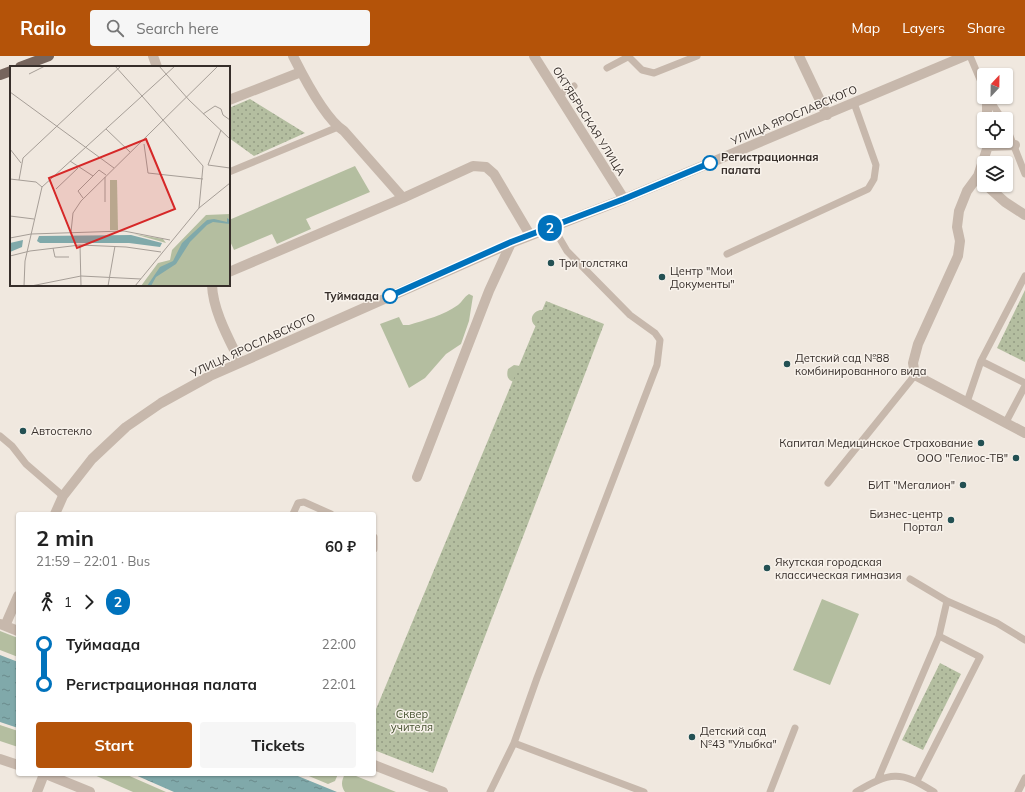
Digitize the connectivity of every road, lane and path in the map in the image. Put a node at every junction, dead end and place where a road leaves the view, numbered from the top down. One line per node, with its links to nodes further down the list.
1 (49, 56): 10 (main road)
2 (153, 56): 12 (street)
3 (293, 56): 15 (street)
4 (534, 56): 19 (street, ОКТЯБРЬСКАЯ УЛИЦА)
5 (628, 56): 6 (lane); 13 (lane)
6 (697, 56)
7 (799, 56): 22 (street)
8 (964, 56): 21 (street, УЛИЦА ЯРОСЛАВСКОГО)
9 (970, 56): 16 (lane)
10 (32, 59): 11 (main road)
11 (22, 66)
12 (157, 66)
13 (607, 68)
14 (10, 71): 17 (main road)
15 (301, 72): 20 (street); 23 (street)
16 (977, 72)
17 (0, 75)
18 (574, 86): 19 (lane)
19 (559, 95): 31 (street, ОКТЯБРЬСКАЯ УЛИЦА)
20 (230, 100)
21 (854, 103): 22 (street, УЛИЦА ЯРОСЛАВСКОГО); 36 (lane)
22 (826, 114): 31 (street, УЛИЦА ЯРОСЛАВСКОГО)
23 (338, 127): 26 (lane); 30 (street)
24 (1013, 141): 25 (lane)
25 (1015, 145): 27 (lane)
26 (230, 172)
27 (1025, 174)
28 (977, 184): 42 (street)
29 (994, 192): 32 (street)
30 (403, 198): 34 (street); 37 (street)
31 (624, 199): 33 (street, УЛИЦА ЯРОСЛАВСКОГО)
32 (1025, 215)
33 (553, 227): 34 (street, УЛИЦА ЯРОСЛАВСКОГО); 62 (lane)
34 (530, 235): 35 (street, УЛИЦА ЯРОСЛАВСКОГО)
35 (511, 242): 41 (street, УЛИЦА ЯРОСЛАВСКОГО); 48 (street)
36 (727, 254)
37 (230, 272)
38 (1025, 276): 40 (lane)
39 (212, 286): 41 (street)
40 (982, 361): 43 (lane); 44 (lane)
41 (240, 362): 50 (street, УЛИЦА ЯРОСЛАВСКОГО)
42 (915, 375): 44 (street); 49 (lane)
43 (1025, 384): 45 (lane)
44 (967, 402): 45 (street)
45 (1006, 422): 46 (street)
46 (1025, 432)
47 (0, 436): 50 (lane)
48 (417, 477)
49 (828, 483)
50 (63, 496): 51 (street, УЛИЦА ЯРОСЛАВСКОГО)
51 (56, 512)
52 (295, 512): 53 (lane)
53 (326, 512)
54 (910, 579): 56 (lane)
55 (16, 600): 57 (street)
56 (947, 601): 59 (lane); 60 (lane)
57 (2, 625): 58 (street)
58 (16, 630)
59 (939, 636): 69 (lane); 70 (lane)
60 (1025, 640)
61 (795, 728): 76 (lane)
62 (514, 743): 74 (lane); 75 (lane)
63 (0, 759): 64 (street)
64 (16, 764)
65 (376, 766): 73 (street)
66 (44, 776): 71 (street)
67 (50, 776): 72 (street)
68 (1025, 778): 79 (lane)
69 (878, 779): 70 (lane); 77 (lane)
70 (917, 781): 78 (lane)
71 (37, 792)
72 (90, 792)
73 (443, 792)
74 (490, 792)
75 (644, 792)
76 (770, 792)
77 (856, 792)
78 (934, 792)
79 (1018, 792)

